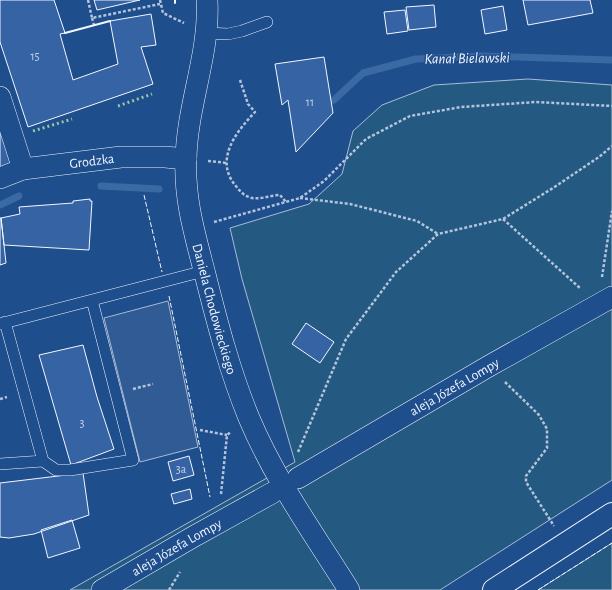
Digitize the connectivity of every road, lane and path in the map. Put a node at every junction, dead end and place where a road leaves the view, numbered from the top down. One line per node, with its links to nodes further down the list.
1 (88, 0): 4 (path)
2 (207, 0): 7 (street, Daniela Chodowieckiego)
3 (160, 2): 4 (path); 7 (path)
4 (92, 18): 6 (path)
5 (267, 22): 7 (lane)
6 (94, 26)
7 (197, 29): 12 (street, Daniela Chodowieckiego)
8 (240, 80): 16 (path)
9 (0, 97): 13 (street)
10 (612, 106): 15 (path)
11 (612, 146): 18 (path)
12 (186, 159): 13 (street, Grodzka); 19 (street, Daniela Chodowieckiego)
13 (23, 169): 14 (street, Grodzka)
14 (0, 178)
15 (300, 198): 16 (path); 20 (path)
16 (286, 202): 19 (path)
17 (612, 211): 23 (path)
18 (503, 219): 20 (path); 23 (path)
19 (193, 229): 21 (street, Daniela Chodowieckiego)
20 (438, 234): 29 (path)
21 (204, 271): 22 (lane); 26 (street, Daniela Chodowieckiego)
22 (92, 300): 24 (lane); 30 (lane)
23 (605, 301): 25 (street, aleja Józefa Lompy)
24 (3, 323): 30 (lane)
25 (489, 366): 32 (street, aleja Józefa Lompy); 36 (path)
26 (249, 418): 28 (path); 38 (street, Daniela Chodowieckiego)
27 (200, 430): 28 (path)
28 (227, 435): 35 (path)
29 (297, 454)
30 (43, 461): 31 (lane)
31 (0, 464)
32 (298, 478)
33 (272, 493): 35 (street, aleja Józefa Lompy)
34 (612, 514): 36 (street)
35 (218, 523): 37 (street, aleja Józefa Lompy)
36 (565, 544): 39 (street)
37 (102, 590)
38 (349, 590)
39 (494, 590)

